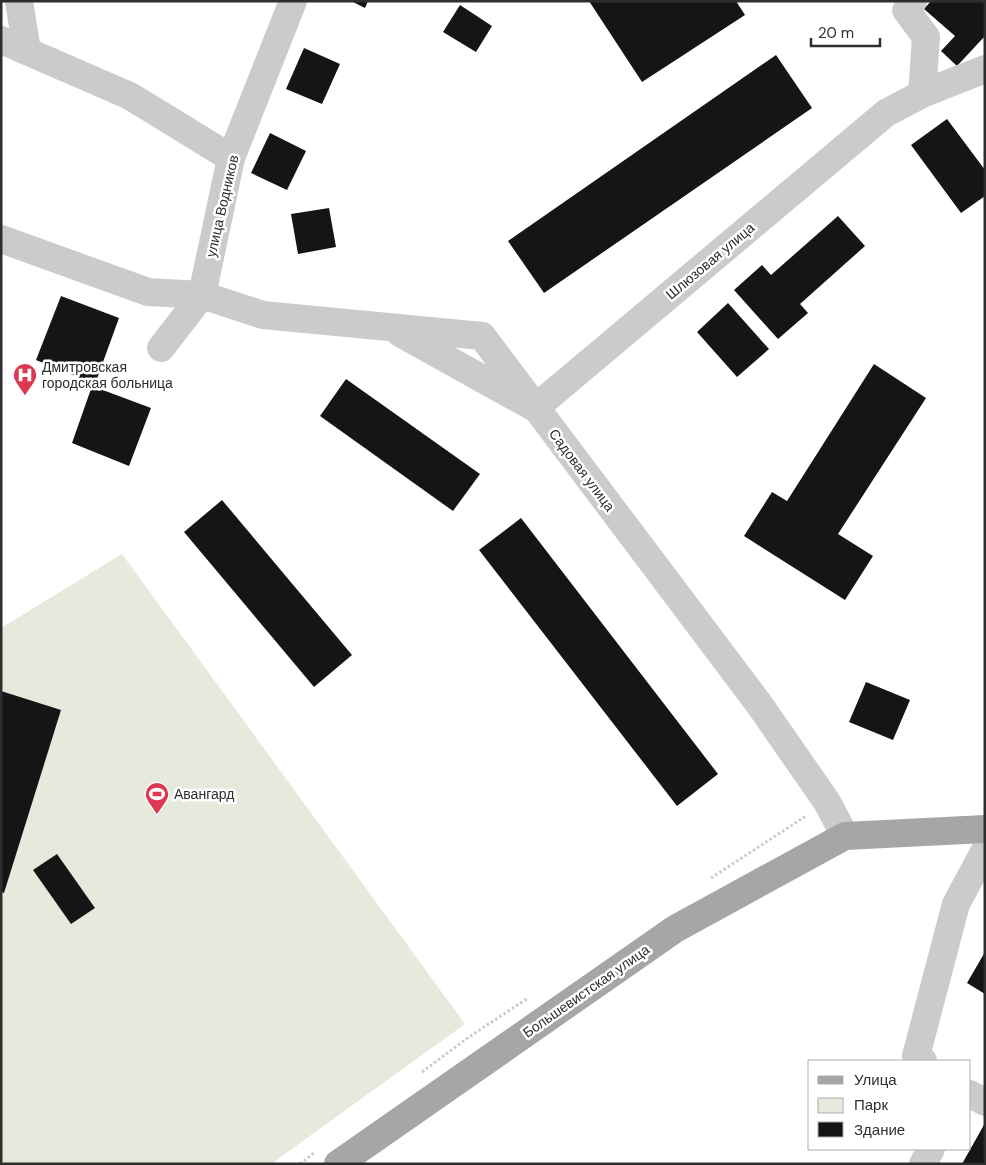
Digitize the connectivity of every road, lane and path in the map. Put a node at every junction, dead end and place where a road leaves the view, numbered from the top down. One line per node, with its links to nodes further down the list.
1 (19, 1): 5 (street)
2 (293, 1): 8 (street, улица Водников)
3 (914, 1): 7 (street)
4 (1, 40): 5 (street)
5 (27, 51): 8 (street)
6 (985, 69): 7 (street, Шлюзовая улица)
7 (922, 94): 13 (street, Шлюзовая улица)
8 (231, 158): 10 (street, улица Водников)
9 (1, 239): 10 (street, Садовая улица)
10 (202, 294): 11 (street, Садовая улица); 12 (street, улица Водников)
11 (391, 328): 13 (street); 13 (street, Садовая улица)
12 (162, 348)
13 (535, 408): 15 (street, Садовая улица)
14 (985, 829): 15 (main road)
15 (844, 836): 21 (main road, Большевистская улица)
16 (985, 850): 17 (street)
17 (922, 1060)
18 (971, 1095): 19 (street)
19 (985, 1102)
20 (930, 1150): 22 (street)
21 (344, 1162)
22 (923, 1164)

